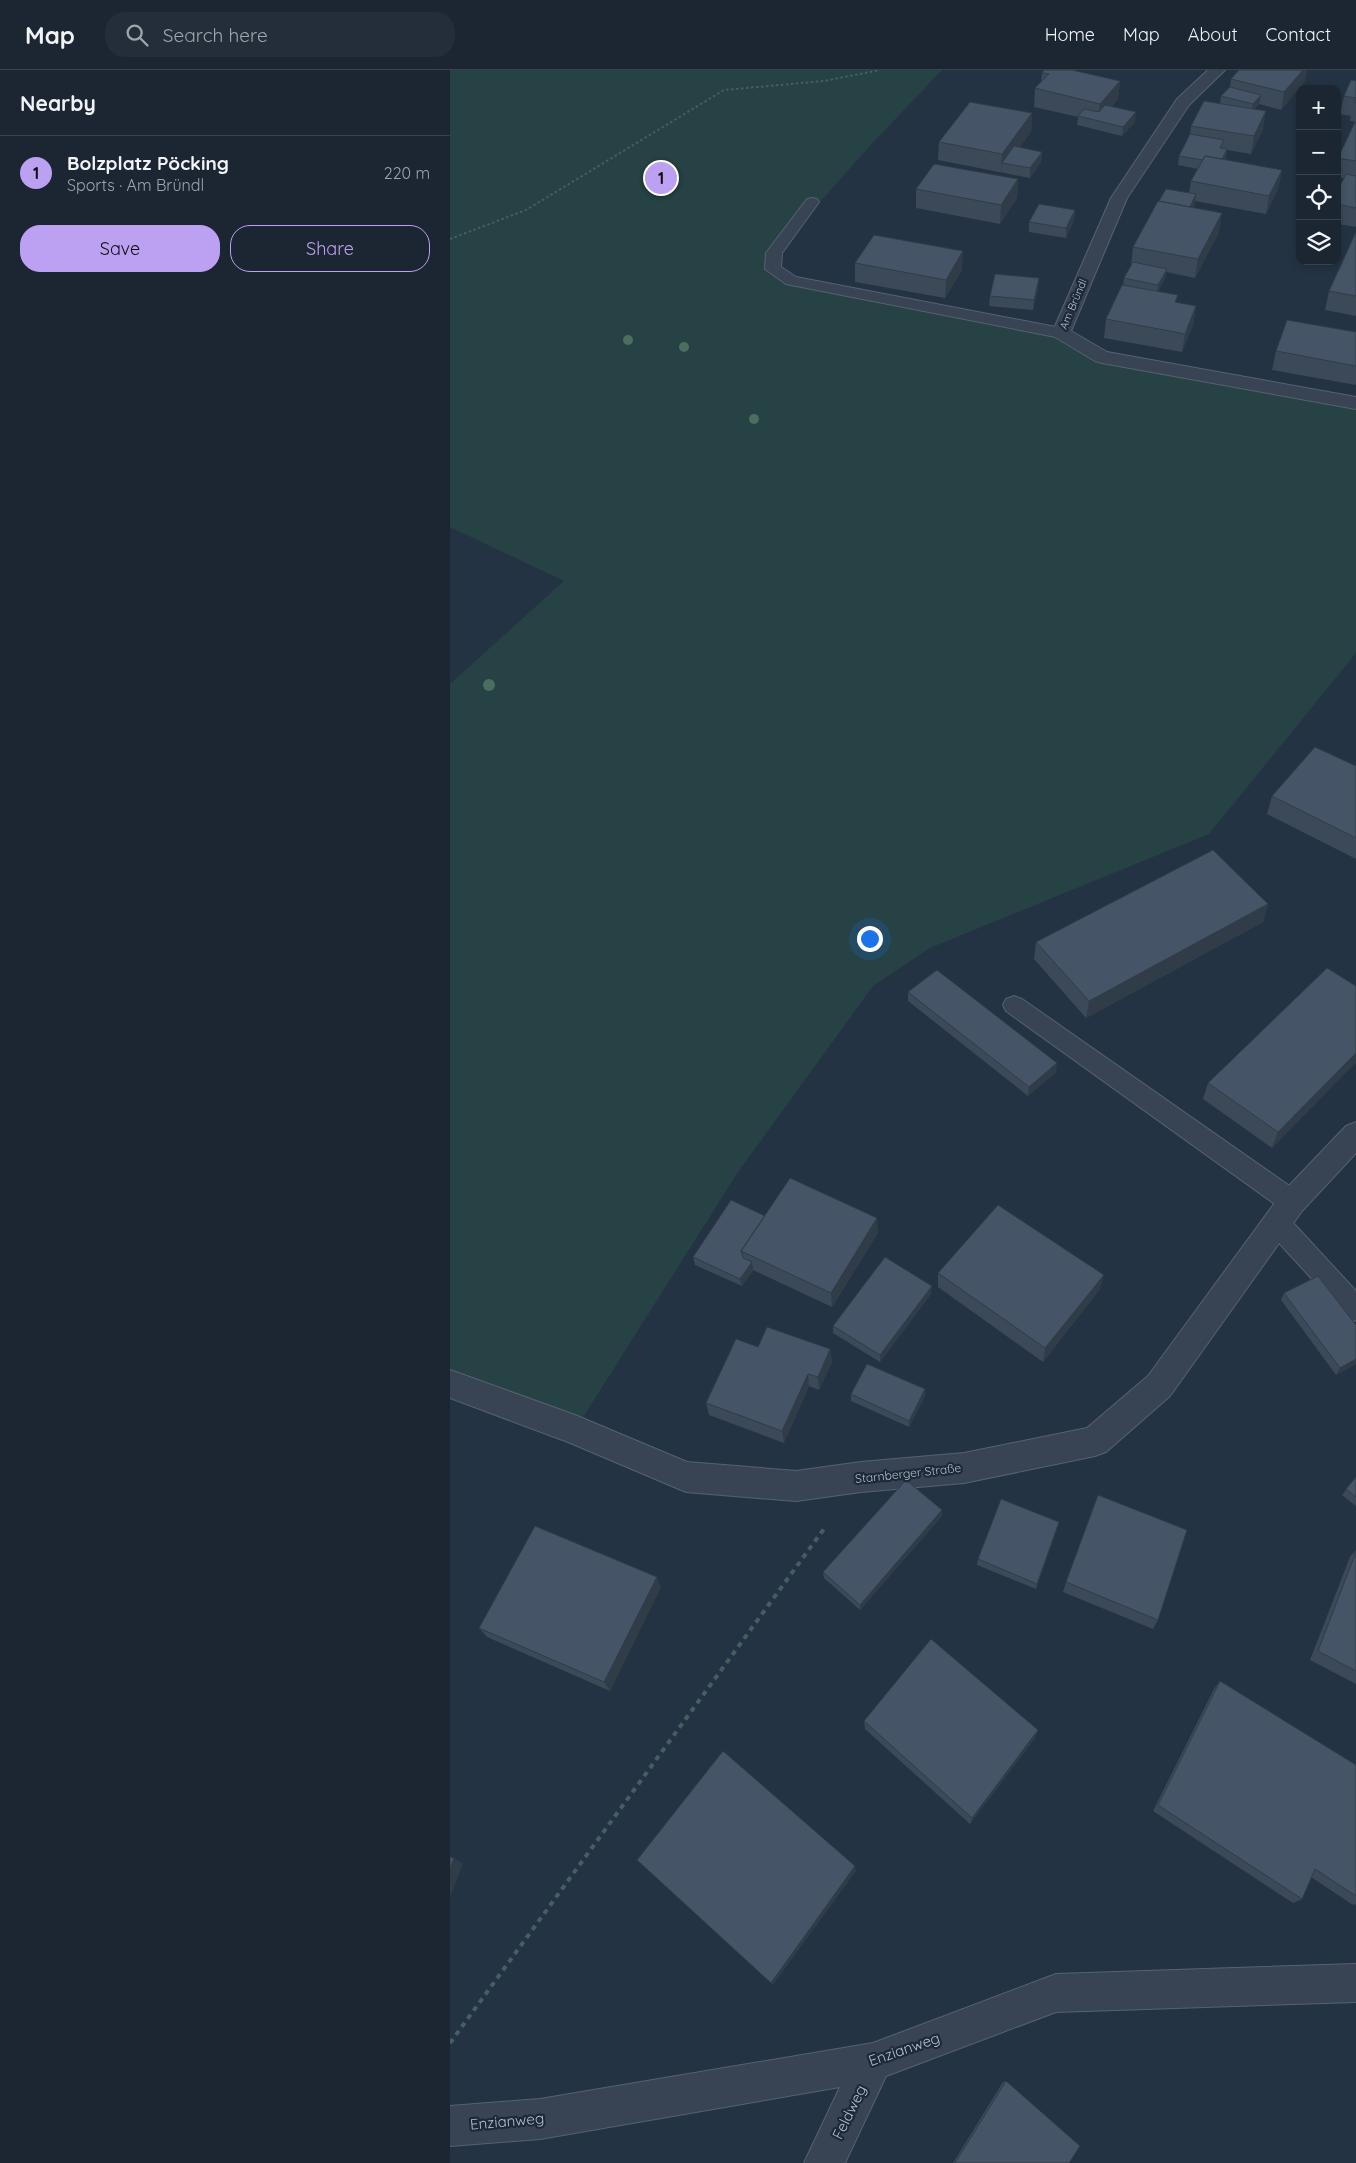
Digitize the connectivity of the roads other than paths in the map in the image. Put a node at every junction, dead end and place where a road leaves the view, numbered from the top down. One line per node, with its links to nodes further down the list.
1 (1217, 70): 3 (street, Am Bründl)
2 (812, 202): 3 (lane)
3 (1060, 333): 4 (street, Am Bründl)
4 (1356, 403)
5 (1014, 1005): 7 (lane)
6 (1356, 1134): 7 (street, Starnberger Straße)
7 (1284, 1212): 8 (lane); 9 (street, Starnberger Straße)
8 (1356, 1309)
9 (450, 1384)
10 (1356, 1982): 11 (street, Enzianweg)
11 (874, 2062): 12 (street, Enzianweg); 13 (street, Feldweg)
12 (450, 2126)
13 (824, 2163)

